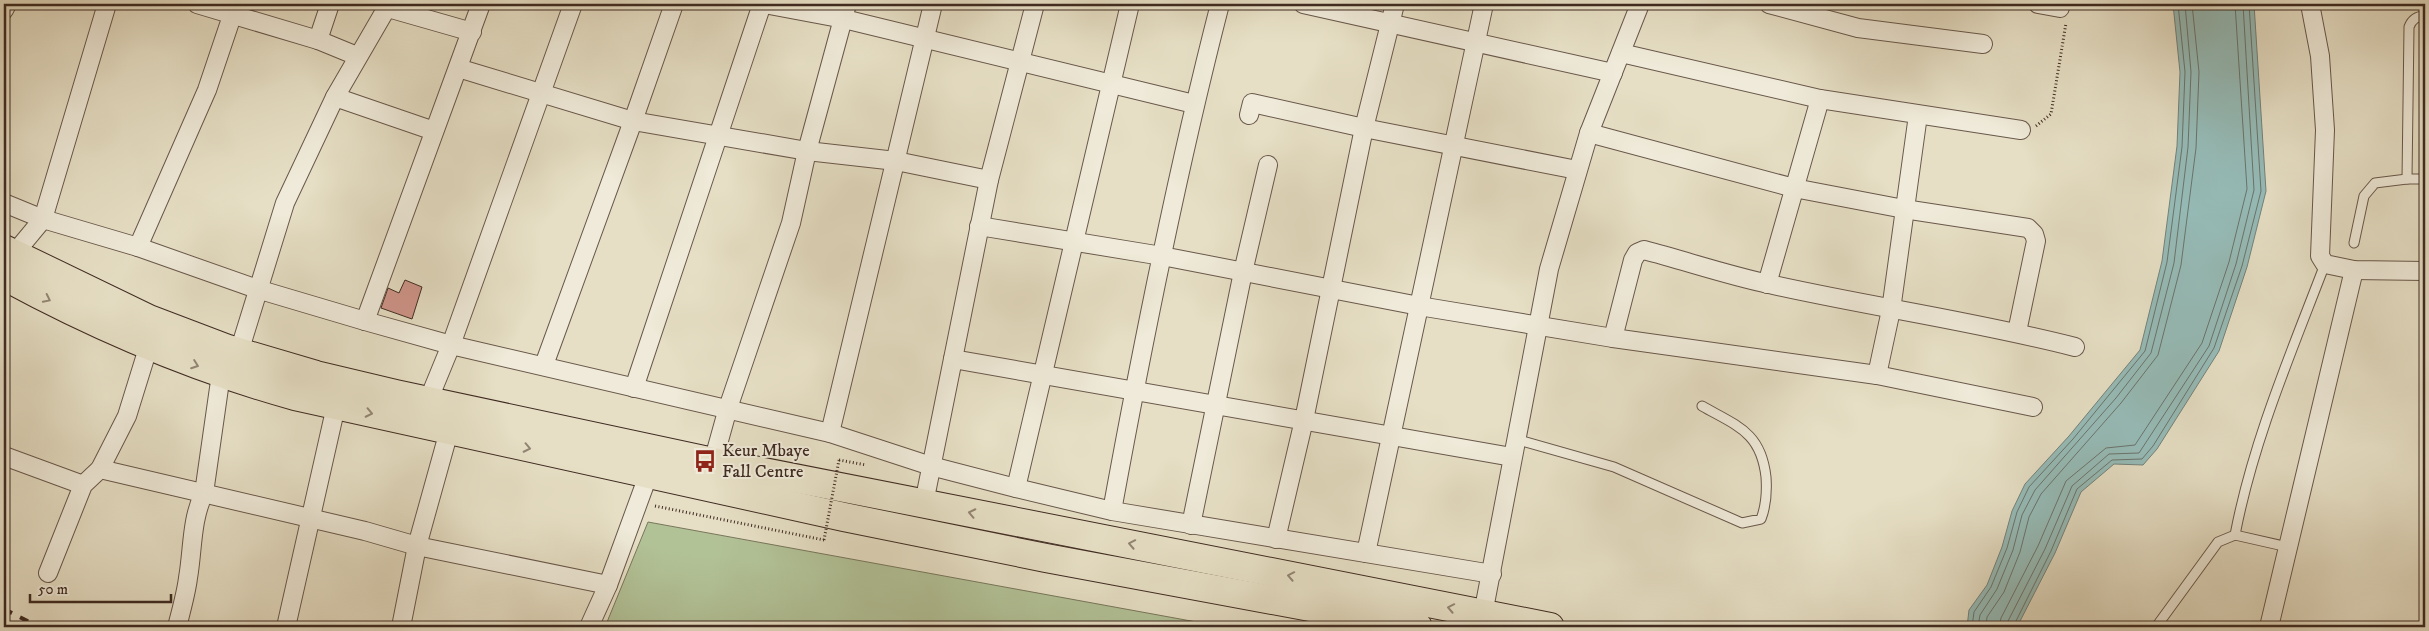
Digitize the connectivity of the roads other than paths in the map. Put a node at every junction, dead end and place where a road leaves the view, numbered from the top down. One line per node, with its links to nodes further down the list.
1 (7, 4): 23 (street)
2 (107, 4): 61 (street)
3 (197, 4): 22 (street)
4 (330, 4): 28 (street)
5 (481, 4): 27 (street)
6 (573, 4): 38 (street)
7 (674, 4): 44 (street)
8 (763, 4): 24 (street); 49 (street)
9 (934, 4): 29 (street)
10 (1035, 4): 34 (street)
11 (1130, 4): 37 (street)
12 (1220, 4): 41 (street)
13 (1303, 4): 26 (street)
14 (1395, 4): 26 (street)
15 (1484, 4): 30 (street)
16 (1640, 4): 32 (street)
17 (1769, 4): 31 (street)
18 (2038, 4): 21 (street)
19 (2310, 4): 67 (street)
20 (388, 6): 27 (street); 33 (street)
21 (2060, 8)
22 (233, 9): 28 (street); 65 (street)
23 (4, 10)
24 (846, 12): 29 (street); 51 (street)
25 (2425, 16): 55 (lane)
26 (1390, 23): 30 (street); 45 (street)
27 (472, 32): 35 (street)
28 (318, 40): 33 (street)
29 (925, 40): 34 (street); 52 (street)
30 (1476, 42): 36 (street); 50 (street)
31 (1983, 44)
32 (1621, 53): 36 (street); 40 (street)
33 (357, 56): 39 (street)
34 (1019, 63): 37 (street); 57 (street)
35 (458, 68): 38 (street); 47 (street)
36 (1613, 73): 48 (street)
37 (1110, 84): 41 (street); 63 (street)
38 (542, 95): 44 (street); 82 (street)
39 (334, 97): 47 (street); 73 (street)
40 (1820, 99): 43 (street); 58 (street)
41 (1194, 104): 66 (street)
42 (1249, 115): 45 (street)
43 (1918, 115): 46 (street); 60 (street)
44 (634, 121): 49 (street); 86 (street)
45 (1364, 128): 50 (street); 74 (street)
46 (2021, 130)
47 (434, 131): 77 (street)
48 (1589, 133): 54 (street); 58 (street)
49 (720, 135): 51 (street); 90 (street)
50 (1454, 146): 54 (street); 75 (street)
51 (807, 151): 52 (street); 97 (street)
52 (896, 161): 57 (street); 100 (street)
53 (1268, 165): 71 (street)
54 (1577, 170): 78 (street)
55 (2407, 179): 56 (lane); 64 (lane)
56 (2425, 179)
57 (990, 180): 62 (street)
58 (1794, 188): 60 (street); 72 (street)
59 (4, 203): 61 (street)
60 (1904, 209): 76 (street); 79 (street)
61 (43, 219): 65 (street); 68 (street)
62 (979, 226): 63 (street); 85 (street)
63 (1073, 241): 66 (street); 88 (street)
64 (2354, 243)
65 (138, 247): 73 (street)
66 (1162, 256): 71 (street); 91 (street)
67 (2325, 264): 69 (street); 116 (lane)
68 (6, 267): 81 (highway, one-way to 81); 84 (highway)
69 (2354, 270): 70 (street); 119 (street)
70 (2425, 271)
71 (1243, 272): 74 (street); 93 (street)
72 (1767, 284): 76 (street); 80 (street)
73 (258, 289): 77 (street); 84 (street)
74 (1330, 289): 75 (street); 98 (street)
75 (1419, 306): 78 (street); 101 (street)
76 (1891, 310): 79 (street); 89 (street)
77 (365, 321): 82 (street)
78 (1538, 324): 80 (street); 102 (street)
79 (2017, 332): 83 (street)
80 (1613, 338): 89 (street)
81 (149, 345): 87 (highway, one-way to 87); 107 (street)
82 (451, 345): 86 (street); 92 (street)
83 (2075, 346)
84 (239, 352): 92 (highway)
85 (953, 359): 88 (street); 106 (street)
86 (544, 365): 90 (street)
87 (221, 374): 94 (highway); 111 (street)
88 (1044, 375): 91 (street); 110 (street)
89 (1876, 375): 96 (street)
90 (634, 388): 97 (street)
91 (1134, 390): 93 (street); 113 (street)
92 (428, 401): 105 (highway)
93 (1216, 405): 98 (street); 115 (street)
94 (336, 406): 99 (highway, one-way to 99); 114 (street)
95 (1702, 406): 102 (lane)
96 (2033, 407)
97 (728, 408): 100 (street); 105 (street)
98 (1304, 420): 101 (street); 117 (street)
99 (449, 431): 108 (highway, one-way to 108); 118 (street)
100 (830, 433): 106 (street)
101 (1392, 436): 104 (street); 120 (street)
102 (1516, 439): 104 (street)
103 (4, 456): 109 (street)
104 (1512, 457): 122 (street)
105 (713, 462): 112 (highway)
106 (931, 466): 110 (street); 112 (street)
107 (100, 470): 109 (street); 111 (street)
108 (649, 473): 123 (street); 129 (highway)
109 (83, 485): 121 (street)
110 (1016, 488): 113 (street)
111 (204, 493): 114 (street); 125 (street)
112 (924, 503): 124 (highway, one-way to 112)
113 (1112, 511): 115 (street)
114 (309, 519): 118 (street); 126 (street)
115 (1191, 525): 117 (street)
116 (2236, 535): 119 (lane); 131 (lane)
117 (1276, 540): 120 (street)
118 (417, 546): 123 (street); 127 (street)
119 (2288, 547): 132 (street)
120 (1366, 552): 122 (street)
121 (48, 573)
122 (1492, 574): 124 (street)
123 (608, 585): 128 (street)
124 (1483, 614): 130 (highway)
125 (177, 627)
126 (286, 627)
127 (401, 627)
128 (589, 627)
129 (1418, 627)
130 (1550, 627)
131 (2156, 627)
132 (2269, 627)

